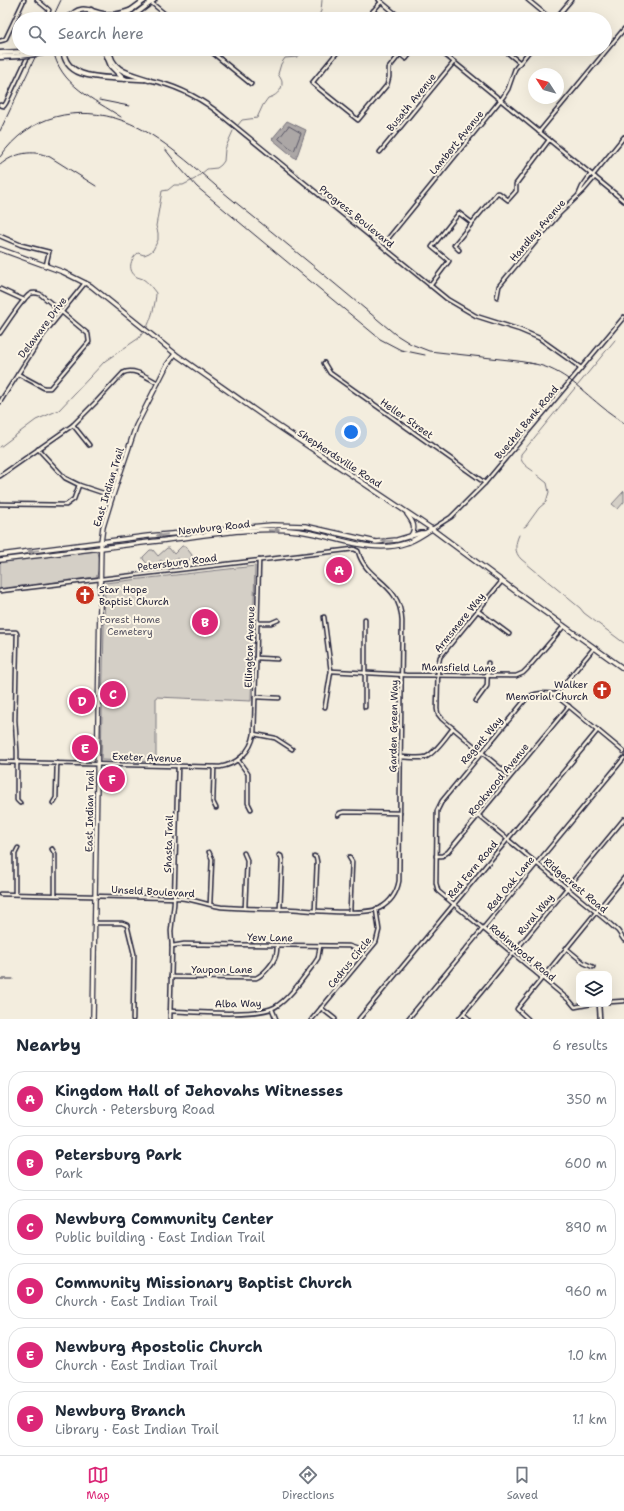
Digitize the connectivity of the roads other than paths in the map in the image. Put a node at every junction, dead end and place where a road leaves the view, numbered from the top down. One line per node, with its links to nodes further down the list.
1 (24, 0): 11 (street)
2 (37, 0): 12 (street)
3 (140, 0): 9 (main road)
4 (528, 0): 20 (street)
5 (571, 0): 21 (street)
6 (149, 1): 9 (main road); 17 (main road); 18 (street)
7 (380, 1): 10 (street); 19 (street)
8 (91, 10): 13 (main road); 14 (main road)
9 (133, 10): 15 (main road); 16 (main road)
10 (373, 11)
11 (18, 12)
12 (48, 12)
13 (76, 12)
14 (99, 12)
15 (124, 12)
16 (130, 12)
17 (137, 12)
18 (162, 12)
19 (393, 12)
20 (543, 12)
21 (561, 12)
22 (12, 25): 24 (street)
23 (624, 29): 25 (street)
24 (0, 41)
25 (612, 44)
26 (0, 53): 27 (main road)
27 (12, 54)
28 (12, 55): 40 (main road)
29 (29, 56): 47 (street)
30 (64, 56): 43 (main road)
31 (106, 56): 43 (main road)
32 (111, 56): 44 (main road)
33 (217, 56): 45 (street)
34 (334, 56): 35 (street)
35 (398, 56)
36 (447, 56): 41 (street)
37 (512, 56): 42 (street)
38 (525, 56): 42 (street, Lambert Avenue)
39 (602, 56): 48 (street)
40 (0, 57)
41 (454, 62): 46 (street); 51 (street, Busath Avenue)
42 (519, 62): 46 (street, Lambert Avenue)
43 (125, 79): 44 (street, Progress Boulevard)
44 (149, 80): 61 (street, Progress Boulevard)
45 (251, 84)
46 (500, 100): 48 (street); 56 (street, Lambert Avenue)
47 (0, 105)
48 (539, 132): 50 (street)
49 (624, 137): 52 (street, Handley Avenue)
50 (549, 140): 52 (street); 54 (street)
51 (380, 152)
52 (593, 176): 53 (street); 63 (street, Handley Avenue)
53 (624, 201)
54 (472, 223): 58 (street); 61 (street)
55 (0, 236): 59 (street)
56 (386, 241)
57 (0, 249): 59 (main road, Shepherdsville Road)
58 (459, 250)
59 (46, 266): 60 (main road, Shepherdsville Road)
60 (85, 283): 65 (street, Delaware Drive); 68 (main road, Shepherdsville Road)
61 (430, 286): 70 (street, Progress Boulevard)
62 (0, 289): 64 (street)
63 (497, 297)
64 (24, 300): 65 (street); 67 (street)
65 (62, 312): 71 (street, Delaware Drive); 71 (street)
66 (624, 317): 70 (street, Buechel Bank Road)
67 (0, 333)
68 (175, 354): 72 (main road, East Indian Trail); 82 (main road, Shepherdsville Road)
69 (324, 362): 78 (street, Heller Street)
70 (581, 368): 78 (street, Buechel Bank Road)
71 (18, 374): 73 (street, Delaware Drive)
72 (158, 383): 74 (street); 80 (main road, East Indian Trail)
73 (0, 402)
74 (73, 425): 75 (street); 76 (street)
75 (89, 445)
76 (38, 449): 77 (street); 79 (street)
77 (0, 476)
78 (485, 484): 83 (street, Buechel Bank Road)
79 (79, 485): 80 (street); 81 (street)
80 (112, 496): 86 (main road, East Indian Trail)
81 (0, 504)
82 (404, 510): 83 (main road, Shepherdsville Road); 85 (main road)
83 (432, 529): 84 (main road, Newburg Road); 93 (main road, Shepherdsville Road)
84 (425, 533): 85 (main road, Newburg Road); 87 (main road, Newburg Road, one-way to 84)
85 (410, 537): 86 (main road, Newburg Road, one-way to 86)
86 (101, 542): 87 (main road, East Indian Trail); 89 (main road, Newburg Road, one-way to 89)
87 (101, 548): 90 (main road, Newburg Road); 92 (main road, East Indian Trail)
88 (357, 550): 91 (street, Petersburg Road); 110 (street, Garden Green Way)
89 (0, 555)
90 (0, 560)
91 (259, 560): 92 (street, Petersburg Road); 99 (street, Ellington Avenue)
92 (101, 579): 94 (street, Petersburg Road); 132 (main road, East Indian Trail)
93 (502, 581): 95 (street, Armsmere Way); 100 (main road, Shepherdsville Road)
94 (0, 591)
95 (478, 611): 102 (street); 111 (street, Armsmere Way)
96 (324, 617): 108 (street)
97 (365, 619): 109 (street)
98 (278, 620): 99 (street)
99 (257, 623): 104 (street, Ellington Avenue)
100 (564, 626): 103 (main road, Shepherdsville Road); 112 (street, Mansfield Lane)
101 (0, 632): 130 (street)
102 (510, 634)
103 (594, 648): 107 (main road, Shepherdsville Road); 113 (street)
104 (256, 658): 105 (street); 114 (street, Ellington Avenue)
105 (277, 659)
106 (488, 663): 112 (street)
107 (624, 669)
108 (331, 671): 109 (street, Mansfield Lane); 118 (street)
109 (365, 672): 110 (street, Mansfield Lane); 119 (street)
110 (401, 674): 111 (street, Mansfield Lane); 126 (street, Garden Green Way)
111 (437, 675): 112 (street, Mansfield Lane); 120 (street, Armsmere Way)
112 (488, 676): 116 (street)
113 (555, 695): 117 (street); 124 (street, Regent Way)
114 (255, 697): 115 (street); 122 (street, Ellington Avenue)
115 (278, 698)
116 (476, 701)
117 (569, 706): 121 (street); 135 (street, Rookwood Avenue)
118 (325, 707)
119 (364, 707)
120 (453, 728): 124 (street, Armsmere Way); 126 (street)
121 (598, 730): 125 (street); 145 (street, Red Fern Road)
122 (254, 734): 123 (street); 128 (street)
123 (292, 749)
124 (482, 752): 135 (street, Armsmere Way); 140 (street, Regent Way)
125 (624, 752)
126 (400, 757): 141 (street, Garden Green Way)
127 (624, 758): 154 (street, Red Oak Lane)
128 (238, 760): 134 (street, Exeter Avenue); 139 (street)
129 (0, 762): 130 (street, Exeter Avenue)
130 (17, 762): 131 (street, Exeter Avenue); 136 (street)
131 (57, 763): 132 (street, Exeter Avenue); 137 (street)
132 (98, 764): 133 (street, Exeter Avenue); 160 (main road, East Indian Trail)
133 (178, 766): 134 (street, Exeter Avenue); 161 (street, Shasta Trail)
134 (214, 767): 138 (street)
135 (510, 776): 143 (street, Rookwood Avenue)
136 (20, 803)
137 (53, 803)
138 (216, 808)
139 (251, 809)
140 (438, 809): 152 (street, Robinwood Road)
141 (400, 813): 142 (street); 166 (street, Garden Green Way)
142 (338, 815)
143 (478, 815): 145 (street, Ridgecrest Road); 152 (street, Rookwood Avenue)
144 (624, 819): 156 (street, Rural Way)
145 (508, 839): 154 (street, Ridgecrest Road); 163 (street, Red Fern Road)
146 (18, 848): 158 (street)
147 (52, 849): 159 (street)
148 (209, 852): 162 (street)
149 (244, 853): 164 (street)
150 (279, 854): 165 (street)
151 (314, 856): 167 (street)
152 (436, 856): 163 (street, Robinwood Road)
153 (349, 857): 168 (street)
154 (537, 864): 156 (street, Ridgecrest Road); 171 (street, Red Oak Lane)
155 (624, 878): 169 (street)
156 (567, 888): 169 (street, Ridgecrest Road); 177 (street, Rural Way)
157 (0, 894): 158 (street, Unseld Boulevard)
158 (15, 894): 159 (street, Unseld Boulevard)
159 (55, 895): 160 (street, Unseld Boulevard)
160 (95, 896): 161 (street, Unseld Boulevard); 170 (main road, East Indian Trail)
161 (175, 898): 162 (street, Unseld Boulevard); 174 (street, Shasta Trail)
162 (210, 904): 164 (street, Unseld Boulevard)
163 (454, 904): 171 (street, Robinwood Road); 196 (street, Red Fern Road)
164 (245, 908): 165 (street, Unseld Boulevard)
165 (280, 909): 167 (street, Unseld Boulevard)
166 (376, 909): 168 (street, Unseld Boulevard); 178 (street, Cedrus Circle)
167 (315, 910): 168 (street, Unseld Boulevard)
168 (350, 911)
169 (596, 912): 172 (street, Ridgecrest Road); 176 (street)
170 (95, 923): 190 (main road, East Indian Trail); 191 (street)
171 (483, 929): 177 (street, Robinwood Road); 197 (street, Red Oak Lane)
172 (624, 940)
173 (277, 945): 174 (street, Yew Lane); 175 (street, Yew Lane); 180 (street, Yaupon Lane)
174 (172, 946): 180 (street, Shasta Trail)
175 (320, 946): 178 (street, Yew Lane); 187 (street, Alba Way)
176 (566, 948): 179 (street); 181 (street)
177 (513, 953): 181 (street, Robinwood Road); 189 (street, Rural Way)
178 (365, 956): 186 (street, Cedrus Circle)
179 (593, 967)
180 (171, 977): 188 (street, Shasta Trail)
181 (542, 977): 184 (street, Robinwood Road); 200 (street)
182 (624, 1001): 183 (street)
183 (612, 1002)
184 (576, 1007)
185 (599, 1007): 201 (street)
186 (321, 1008): 194 (street, Cedrus Circle); 195 (street)
187 (272, 1009): 188 (street, Alba Way); 193 (street)
188 (170, 1011): 192 (street, Shasta Trail)
189 (463, 1014): 198 (street, Rural Way); 199 (street)
190 (93, 1019)
191 (133, 1019)
192 (170, 1019)
193 (276, 1019)
194 (312, 1019)
195 (335, 1019)
196 (359, 1019)
197 (410, 1019)
198 (459, 1019)
199 (469, 1019)
200 (528, 1019)
201 (600, 1019)

